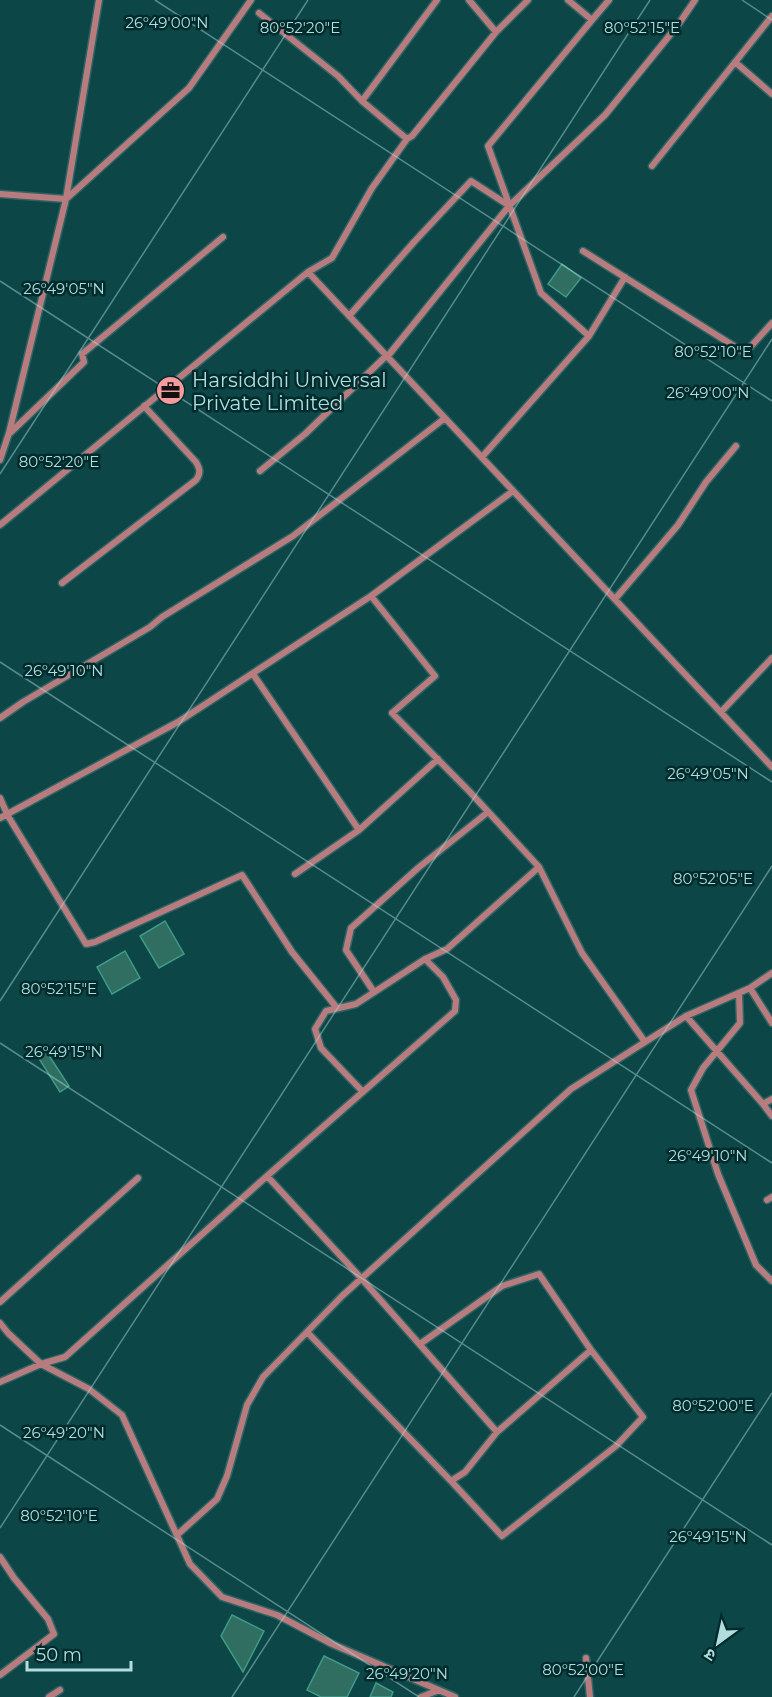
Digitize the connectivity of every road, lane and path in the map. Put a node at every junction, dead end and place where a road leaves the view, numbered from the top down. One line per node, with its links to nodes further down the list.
1 (99, 0): 19 (street)
2 (251, 0): 19 (street)
3 (437, 0): 15 (street)
4 (469, 0): 12 (street)
5 (528, 0): 12 (street)
6 (568, 0): 11 (street)
7 (609, 0): 11 (street)
8 (694, 0): 20 (street)
9 (259, 13): 15 (street)
10 (772, 16): 13 (street)
11 (592, 20): 20 (street)
12 (496, 32): 16 (street)
13 (735, 62): 14 (street); 17 (street)
14 (772, 94)
15 (362, 101): 16 (street)
16 (407, 139): 23 (street)
17 (652, 166)
18 (0, 194): 19 (street)
19 (66, 200): 31 (street)
20 (509, 206): 25 (street); 27 (street); 28 (street)
21 (223, 237): 31 (street)
22 (582, 251): 24 (street)
23 (308, 272): 25 (street); 29 (street)
24 (624, 277): 26 (street); 27 (street)
25 (349, 316): 28 (street)
26 (772, 322)
27 (589, 336): 33 (street)
28 (387, 356): 30 (street); 35 (street)
29 (144, 406): 37 (street); 38 (street)
30 (445, 418): 33 (street); 44 (street)
31 (9, 434): 34 (street)
32 (736, 446): 40 (street)
33 (482, 457): 36 (street)
34 (0, 460)
35 (260, 471)
36 (513, 491): 39 (street); 40 (street)
37 (0, 525)
38 (62, 583)
39 (371, 596): 42 (street); 45 (street)
40 (615, 599): 43 (street)
41 (772, 658): 43 (street)
42 (254, 674): 49 (street); 50 (street)
43 (721, 712): 46 (street)
44 (0, 718)
45 (438, 759): 48 (street); 50 (street)
46 (772, 767)
47 (0, 798): 49 (street)
48 (488, 812): 51 (street); 56 (street)
49 (3, 816): 58 (street)
50 (359, 830): 52 (street)
51 (539, 867): 53 (street); 61 (street)
52 (296, 874)
53 (425, 959): 56 (street); 63 (street)
54 (772, 973): 55 (street)
55 (750, 988): 57 (street); 60 (street)
56 (374, 992): 58 (street)
57 (739, 993): 59 (street); 62 (street)
58 (337, 1008): 63 (street)
59 (686, 1016): 61 (street); 62 (street)
60 (772, 1023)
61 (645, 1042): 69 (street)
62 (716, 1051): 65 (street); 70 (street)
63 (363, 1092): 67 (street)
64 (772, 1099): 65 (street)
65 (763, 1104): 66 (street)
66 (772, 1116)
67 (267, 1176): 69 (street); 76 (street)
68 (138, 1178): 71 (street)
69 (362, 1278): 73 (street); 74 (street)
70 (772, 1281)
71 (0, 1302)
72 (0, 1323): 76 (street)
73 (307, 1332): 79 (street); 80 (street)
74 (420, 1344): 75 (street); 78 (street)
75 (591, 1350): 78 (street); 79 (street)
76 (41, 1364): 77 (street); 80 (street)
77 (0, 1382)
78 (497, 1432): 79 (street)
79 (451, 1481)
80 (177, 1535): 85 (street)
81 (0, 1557): 83 (street)
82 (586, 1658): 89 (street)
83 (0, 1675)
84 (60, 1690): 86 (street)
85 (439, 1690): 87 (street); 88 (street)
86 (49, 1697)
87 (421, 1697)
88 (455, 1697)
89 (590, 1697)

